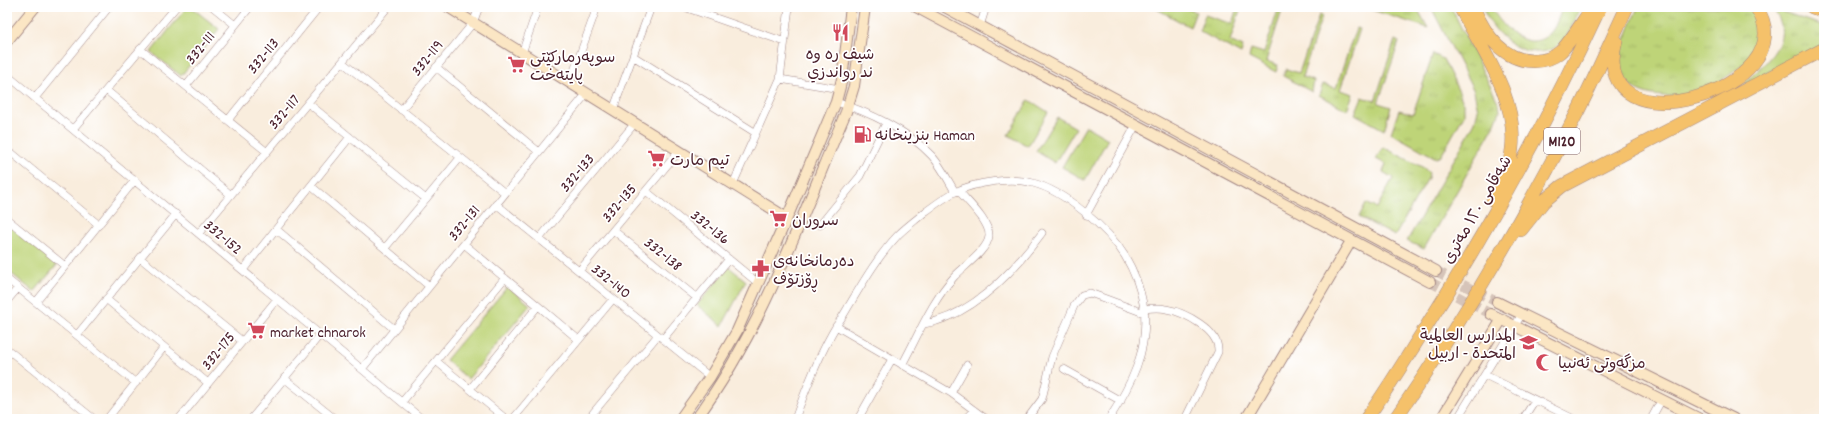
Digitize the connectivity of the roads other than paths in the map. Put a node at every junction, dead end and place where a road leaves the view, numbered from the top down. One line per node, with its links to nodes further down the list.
1 (35, 7): 31 (street)
2 (109, 7): 47 (street)
3 (176, 7): 34 (street)
4 (213, 7): 29 (street)
5 (250, 7): 29 (street, 332-111)
6 (319, 7): 54 (street, 332-113)
7 (388, 7): 37 (street, 332-117)
8 (448, 7): 28 (street)
9 (479, 7): 28 (street, 332-119)
10 (538, 7): 35 (street)
11 (597, 7): 41 (street)
12 (651, 7): 36 (street)
13 (684, 7): 32 (street)
14 (789, 7): 32 (street)
15 (851, 7): 43 (street)
16 (865, 7): 50 (street)
17 (916, 7): 51 (street)
18 (945, 7): 30 (street)
19 (986, 7): 30 (street)
20 (1460, 7): 92 (highway)
21 (1473, 7): 22 (highway)
22 (1593, 7)
23 (1600, 7): 92 (highway, شەقامی ١٢٠ مەتری / M120)
24 (1628, 7): 25 (highway); 96 (highway, M120)
25 (1756, 7)
26 (1812, 7): 27 (highway)
27 (1824, 11)
28 (473, 22): 35 (street); 38 (street, 332-119)
29 (235, 25): 42 (street, 332-111)
30 (980, 26): 46 (street)
31 (7, 41)
32 (785, 42): 40 (street)
33 (1824, 49): 96 (highway)
34 (140, 50): 42 (street); 44 (street)
35 (522, 53): 41 (street)
36 (633, 56): 53 (street); 59 (street)
37 (342, 62): 49 (street, 332-117); 52 (street)
38 (436, 67): 52 (street, 332-119); 64 (street)
39 (7, 75): 47 (street, 332-152)
40 (780, 79): 43 (street); 59 (street)
41 (570, 82): 45 (street)
42 (186, 86): 54 (street)
43 (840, 89): 48 (street)
44 (106, 90): 58 (street); 72 (street)
45 (587, 93): 53 (street); 64 (street, 332-131)
46 (1110, 96): 51 (street); 95 (street)
47 (35, 98): 58 (street, 332-152)
48 (836, 102): 50 (street); 77 (street)
49 (308, 103): 60 (street); 63 (street, 332-117)
50 (848, 106): 55 (street); 155 (street)
51 (1104, 108): 57 (street)
52 (401, 110): 65 (street)
53 (613, 110): 56 (street)
54 (228, 120): 63 (street)
55 (886, 122): 70 (street); 80 (street)
56 (635, 123): 62 (street); 85 (street, 332-133)
57 (1136, 125): 76 (street); 86 (street)
58 (73, 129): 66 (street, 332-152)
59 (756, 133): 67 (street)
60 (350, 137): 68 (street); 73 (street)
61 (7, 149): 79 (street)
62 (679, 151): 67 (street); 69 (street, 332-135)
63 (267, 152): 72 (street, 332-117)
64 (539, 152): 71 (street, 332-131)
65 (460, 158): 71 (street); 73 (street)
66 (135, 180): 75 (street, 332-152); 79 (street)
67 (733, 184): 77 (street)
68 (311, 186): 81 (street); 88 (street)
69 (646, 191): 82 (street, 332-135); 90 (street, 332-136)
70 (957, 191): 76 (street); 115 (street); 116 (street)
71 (505, 193): 74 (street, 332-131)
72 (231, 195): 83 (street, 332-117)
73 (426, 199): 88 (street)
74 (496, 204): 85 (street, 332-140); 87 (street, 332-131)
75 (176, 214): 83 (street, 332-152); 89 (street)
76 (1086, 215): 111 (street)
77 (787, 218): 100 (street)
78 (7, 219): 91 (street)
79 (99, 225): 91 (street)
80 (820, 225)
81 (276, 229): 93 (street); 118 (street)
82 (613, 230): 94 (street, 332-135); 103 (street, 332-138)
83 (199, 233): 93 (street, 332-152)
84 (1042, 233): 115 (street)
85 (539, 239): 94 (street, 332-140)
86 (1351, 241): 99 (street); 163 (street)
87 (464, 244): 97 (street); 101 (street, 332-131)
88 (384, 248): 101 (street)
89 (140, 258): 104 (street); 123 (street)
90 (729, 259): 100 (street, 332-136); 103 (street)
91 (65, 266): 108 (street)
92 (1463, 268): 164 (highway, شەقامی ١٢٠ مەتری / M120)
93 (243, 270): 105 (street, 332-152)
94 (579, 271): 106 (street, 332-140)
95 (1436, 271)
96 (1490, 271): 165 (highway, M120)
97 (505, 278): 110 (street); 127 (street)
98 (7, 279): 102 (street)
99 (1430, 282)
100 (758, 283): 133 (street)
101 (429, 286): 118 (street, 332-131)
102 (18, 288): 107 (street); 108 (street)
103 (697, 298): 121 (street)
104 (106, 299): 119 (street); 124 (street)
105 (277, 299): 120 (street, 332-152); 123 (street, 332-175)
106 (613, 299): 121 (street, 332-140); 122 (street)
107 (7, 300)
108 (36, 302): 119 (street)
109 (1497, 302): 113 (street)
110 (538, 306): 122 (street); 137 (street)
111 (1144, 311): 141 (street); 160 (street); 162 (street)
112 (1491, 314): 114 (street)
113 (1522, 314): 117 (street); 171 (street)
114 (1502, 319): 117 (street); 166 (street)
115 (924, 324): 128 (street)
116 (836, 326): 126 (street); 156 (street)
117 (1516, 326): 132 (street); 140 (street)
118 (394, 329): 130 (street, 332-131)
119 (76, 335): 135 (street)
120 (320, 335): 130 (street, 332-152); 134 (street)
121 (661, 337): 133 (street, 332-140); 153 (street)
122 (579, 340): 152 (street)
123 (242, 341): 136 (street, 332-175)
124 (164, 347): 135 (street); 136 (street)
125 (7, 349): 145 (street)
126 (892, 359): 128 (street); 157 (street)
127 (436, 361): 137 (street); 142 (street)
128 (902, 365): 138 (street)
129 (967, 366): 138 (street)
130 (362, 368): 142 (street, 332-152)
131 (1064, 369): 141 (street)
132 (1485, 375): 139 (street); 167 (street)
133 (710, 377): 154 (street)
134 (284, 378): 148 (street); 149 (street)
135 (136, 383): 146 (street)
136 (208, 383): 147 (street, 332-175)
137 (470, 389): 151 (street)
138 (951, 393): 143 (street)
139 (1535, 400): 168 (street); 169 (street)
140 (1662, 400): 144 (street); 170 (street)
141 (1121, 401): 161 (street)
142 (402, 402): 150 (street, 332-152)
143 (974, 410): 158 (street); 159 (street)
144 (1697, 418)
145 (94, 419)
146 (107, 419)
147 (179, 419)
148 (252, 419)
149 (335, 419)
150 (422, 419)
151 (506, 419)
152 (513, 419)
153 (588, 419)
154 (680, 419)
155 (696, 419)
156 (795, 419)
157 (858, 419)
158 (965, 419)
159 (986, 419)
160 (1027, 419)
161 (1109, 419)
162 (1185, 419)
163 (1246, 419)
164 (1366, 419)
165 (1395, 419)
166 (1440, 419)
167 (1457, 419)
168 (1523, 419)
169 (1574, 419)
170 (1652, 419)
171 (1734, 419)

